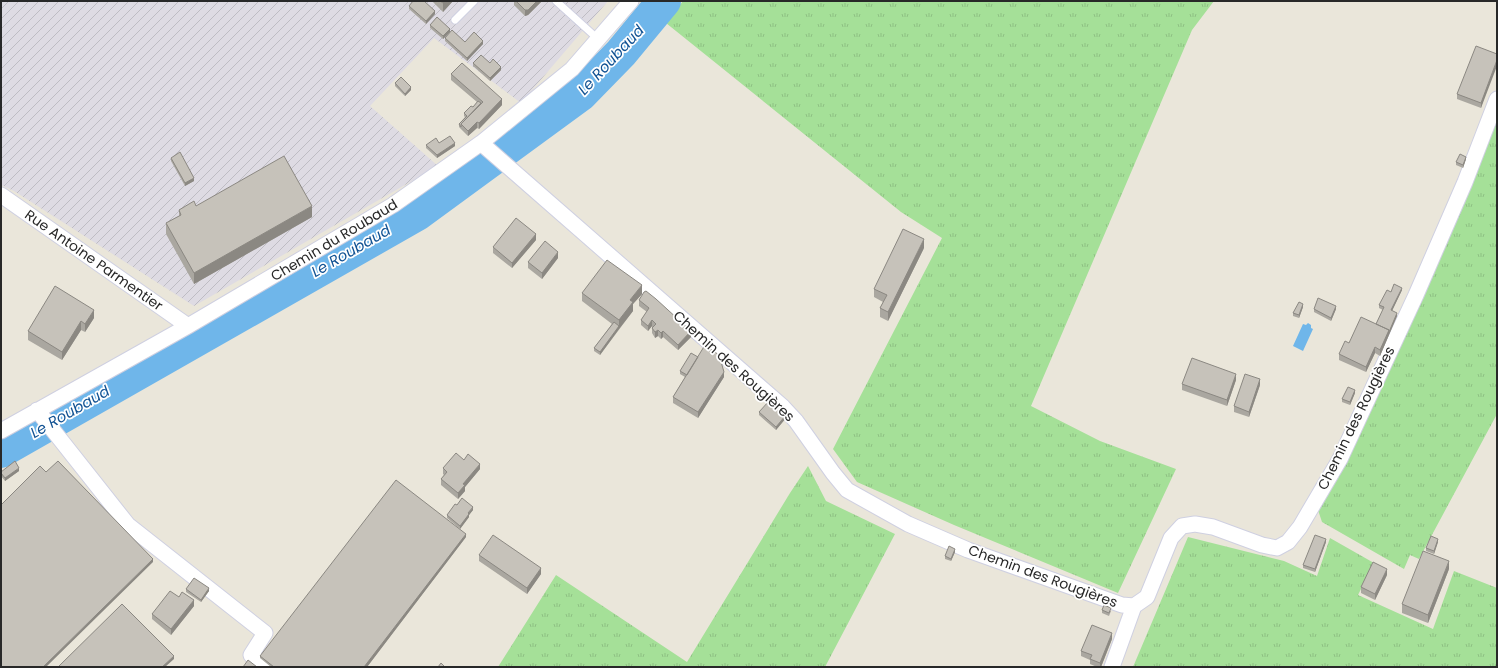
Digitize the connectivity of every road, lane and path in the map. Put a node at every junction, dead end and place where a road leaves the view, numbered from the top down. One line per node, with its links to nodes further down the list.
1 (474, 1): 4 (lane)
2 (556, 1): 5 (lane)
3 (628, 2): 5 (street, Chemin du Roubaud)
4 (455, 20)
5 (598, 39): 7 (street, Chemin du Roubaud)
6 (1497, 99): 12 (street, Chemin des Rougières)
7 (484, 147): 9 (street, Chemin du Roubaud); 12 (street, Chemin des Rougières)
8 (1, 194): 9 (street, Rue Antoine Parmentier)
9 (188, 326): 10 (street, Chemin du Roubaud)
10 (38, 411): 11 (street, Chemin du Roubaud); 13 (street)
11 (1, 431)
12 (1134, 606): 14 (street)
13 (265, 667)
14 (1112, 667)

